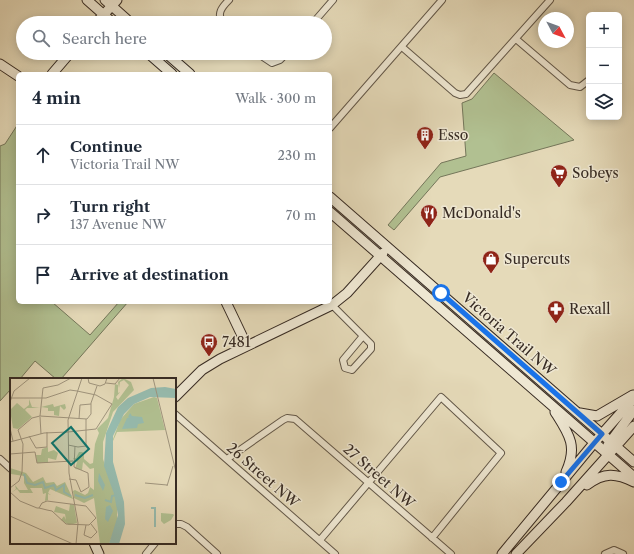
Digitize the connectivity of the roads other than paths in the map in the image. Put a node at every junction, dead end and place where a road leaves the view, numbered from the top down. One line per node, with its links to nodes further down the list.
1 (87, 0): 7 (main road)
2 (229, 0): 9 (street)
3 (333, 0): 10 (street)
4 (442, 0): 12 (street)
5 (550, 0): 11 (street)
6 (111, 2): 7 (main road); 8 (main road)
7 (104, 15)
8 (124, 16)
9 (219, 16)
10 (319, 16)
11 (516, 39): 12 (street); 23 (street)
12 (402, 47): 24 (street)
13 (64, 60): 19 (main road)
14 (156, 60): 20 (main road)
15 (174, 60): 21 (main road)
16 (267, 60): 17 (street)
17 (280, 60)
18 (0, 64): 22 (main road)
19 (54, 72)
20 (170, 72)
21 (188, 72)
22 (16, 75)
23 (586, 82)
24 (332, 126)
25 (332, 199): 27 (main road, Victoria Trail NW)
26 (332, 214): 28 (main road, Victoria Trail NW)
27 (388, 247): 28 (main road); 38 (main road, Victoria Trail NW)
28 (380, 256): 30 (main road); 36 (main road, Victoria Trail NW)
29 (227, 304): 32 (main road)
30 (332, 305): 31 (street); 32 (main road)
31 (363, 336): 31 (street)
32 (247, 346): 34 (main road)
33 (634, 394): 38 (main road)
34 (176, 396)
35 (634, 398): 41 (main road)
36 (548, 403): 42 (main road, Victoria Trail NW); 50 (main road)
37 (634, 410): 43 (main road)
38 (578, 413): 41 (main road, Victoria Trail NW)
39 (176, 415): 46 (street, 26 Street NW)
40 (634, 426): 43 (main road)
41 (602, 434): 42 (main road); 43 (main road, Victoria Trail NW)
42 (594, 443): 44 (main road, Victoria Trail NW); 50 (main road)
43 (613, 444): 44 (main road); 47 (main road, Victoria Trail NW)
44 (608, 455): 49 (main road, Victoria Trail NW); 53 (main road)
45 (0, 459): 48 (street)
46 (227, 459): 52 (street, 27 Street NW); 56 (street, 26 Street NW)
47 (634, 462)
48 (9, 467)
49 (634, 477)
50 (561, 482): 65 (main road)
51 (634, 482): 53 (main road)
52 (370, 484): 55 (street, 27 Street NW); 55 (street); 56 (street)
53 (566, 502): 66 (main road)
54 (176, 524): 62 (street)
55 (432, 538): 64 (street, 27 Street NW)
56 (320, 540): 63 (street, 26 Street NW)
57 (94, 544): 60 (main road)
58 (154, 544): 61 (street)
59 (608, 552): 67 (street)
60 (99, 554)
61 (146, 554)
62 (217, 554)
63 (335, 554)
64 (451, 554)
65 (502, 554)
66 (516, 554)
67 (623, 554)

